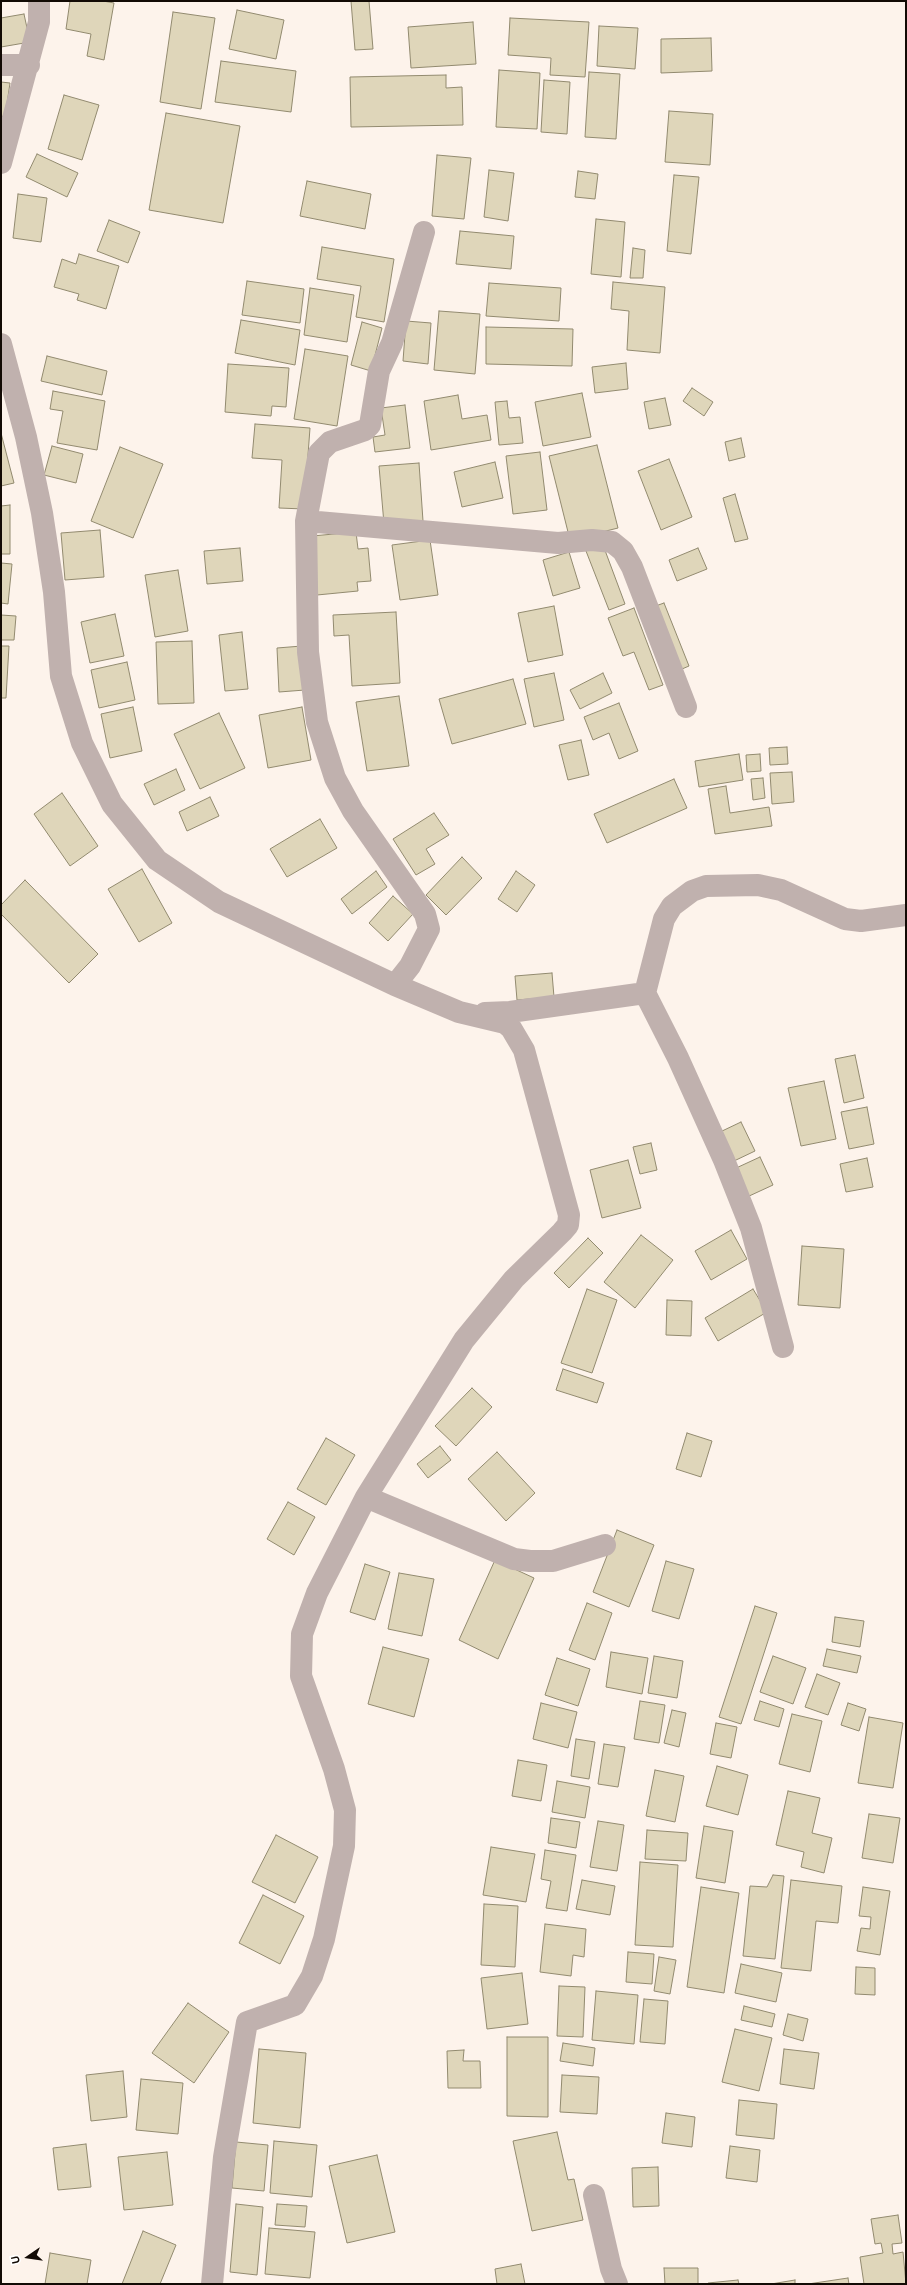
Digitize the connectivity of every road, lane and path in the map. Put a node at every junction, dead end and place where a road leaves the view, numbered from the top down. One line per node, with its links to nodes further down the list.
1 (39, 1): 3 (street)
2 (1, 65): 3 (street)
3 (29, 65): 4 (street)
4 (1, 163)
5 (424, 232): 7 (street)
6 (1, 344): 10 (street)
7 (306, 521): 8 (street); 10 (street)
8 (686, 707)
9 (906, 915): 11 (street)
10 (394, 985): 12 (street)
11 (645, 993): 12 (street); 13 (street)
12 (459, 1012): 14 (street)
13 (783, 1347)
14 (366, 1497): 15 (street); 17 (street)
15 (604, 1545)
16 (594, 2195): 18 (street)
17 (212, 2284)
18 (617, 2284)

